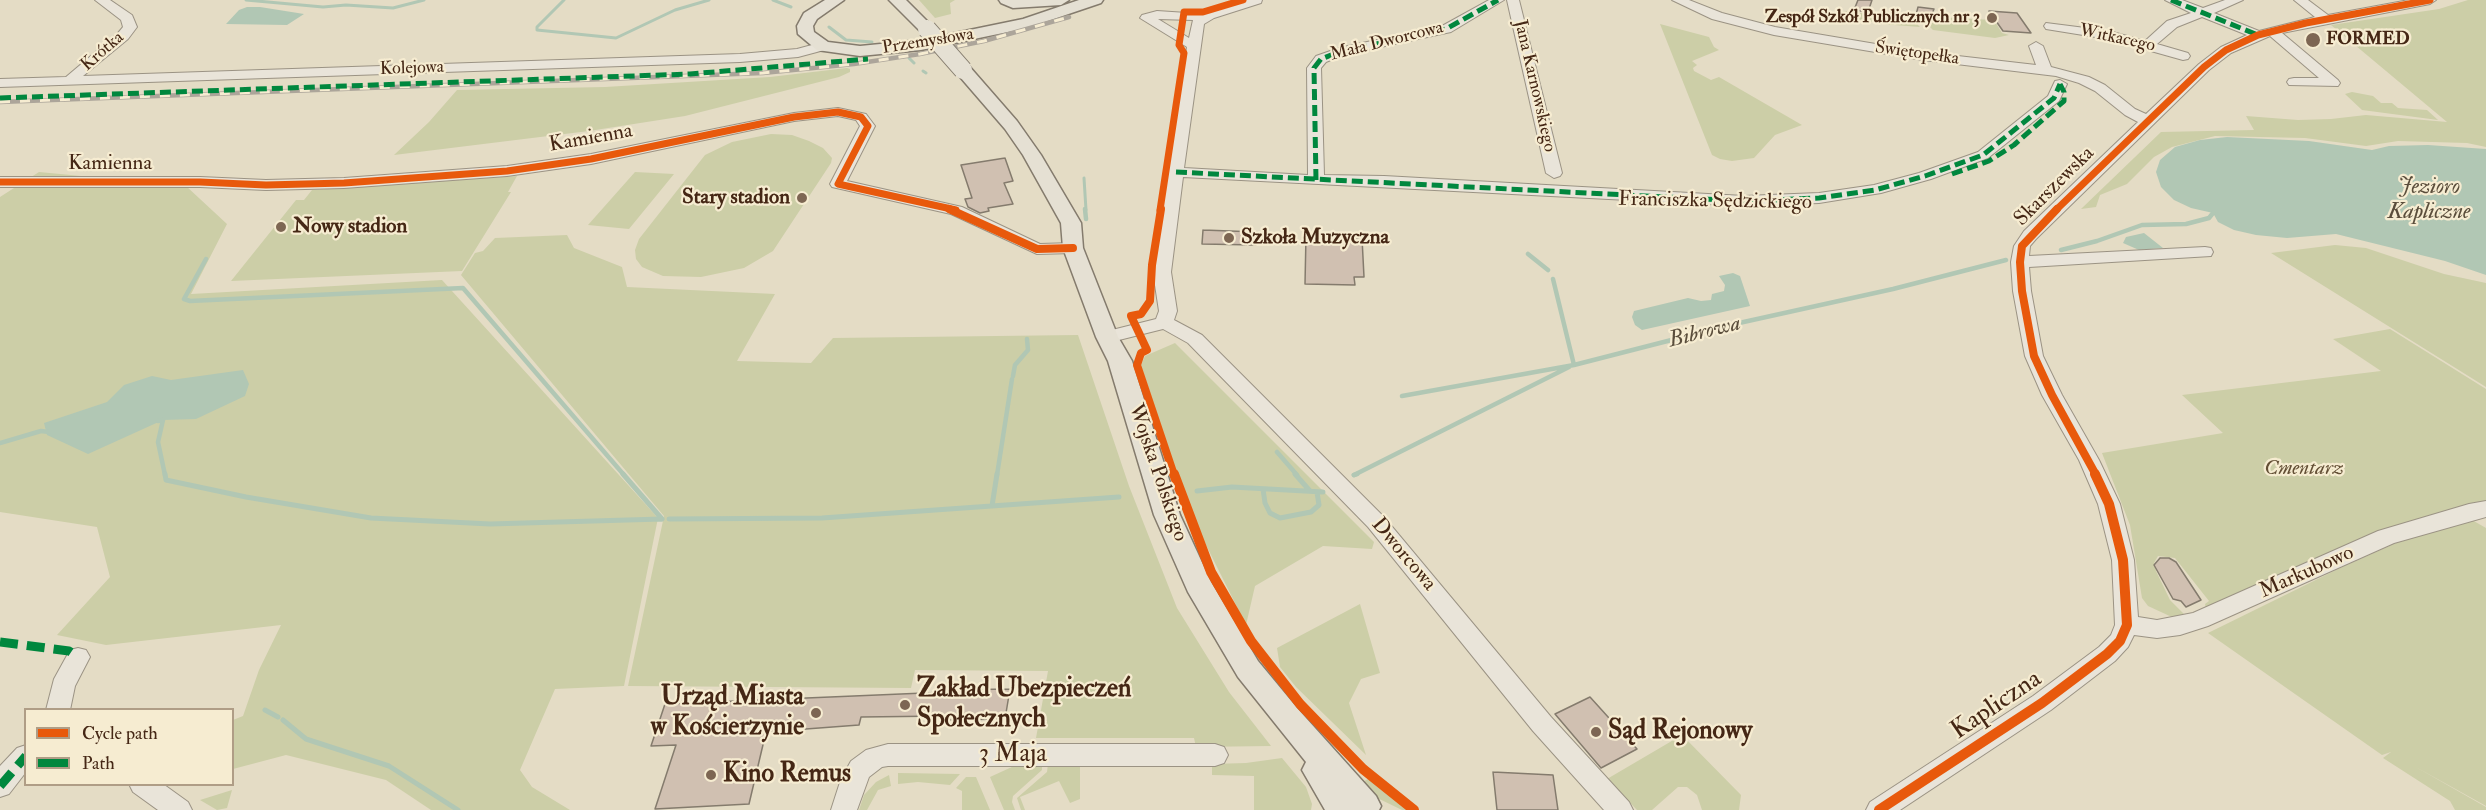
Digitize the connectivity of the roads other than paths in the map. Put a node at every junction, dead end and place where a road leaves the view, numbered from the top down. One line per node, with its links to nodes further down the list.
1 (101, 0): 28 (street, Krótka)
2 (897, 0): 36 (main road, Wojska Polskiego, bridge)
3 (993, 0): 19 (main road)
4 (1061, 0): 15 (main road)
5 (1095, 0): 19 (main road, Przemysłowa)
6 (1256, 0): 17 (street)
7 (1498, 0): 34 (street, Mała Dworcowa)
8 (1513, 0): 33 (street, Jana Karnowskiego)
9 (1678, 0): 27 (street, Świętopełka)
10 (2171, 0): 16 (street)
11 (2237, 0): 16 (street)
12 (2300, 0): 18 (street)
13 (2430, 0): 18 (street, Skarszewska)
14 (838, 1): 24 (main road)
15 (1010, 2): 19 (main road)
16 (2202, 13): 21 (street); 23 (street)
17 (1202, 18): 22 (street); 22 (street)
18 (2325, 19): 21 (street, Skarszewska)
19 (1027, 23): 24 (main road, Przemysłowa)
20 (2051, 27): 23 (street, Witkacego)
21 (2266, 33): 29 (street); 31 (street, Skarszewska)
22 (1194, 43): 32 (street)
23 (2149, 45): 26 (street, Witkacego)
24 (823, 46): 28 (street, Kolejowa)
25 (2036, 46): 27 (street)
26 (2183, 56)
27 (2054, 75): 31 (street, Świętopełka); 34 (street, Franciszka Sędzickiego)
28 (70, 80): 30 (street, Kolejowa)
29 (2294, 82)
30 (0, 83)
31 (2148, 121): 38 (street, Skarszewska)
32 (1176, 172): 34 (street, Franciszka Sędzickiego); 39 (street)
33 (1554, 173)
34 (1316, 180)
35 (0, 182): 36 (street, Kamienna)
36 (1072, 248): 40 (main road, Wojska Polskiego)
37 (2205, 252): 38 (street, Skarszewska)
38 (2020, 262): 42 (street, Skarszewska)
39 (1164, 322): 40 (street); 52 (street, Dworcowa)
40 (1107, 338): 49 (main road, Wojska Polskiego)
41 (2486, 509): 42 (street, Markubowo)
42 (2127, 625): 53 (street, Kapliczna)
43 (78, 657): 44 (street)
44 (58, 708)
45 (1215, 755): 51 (street, 3 Maja)
46 (24, 758): 47 (street)
47 (0, 786)
48 (145, 786): 50 (street)
49 (1360, 809)
50 (179, 810)
51 (844, 810)
52 (1620, 810)
53 (1879, 810)

